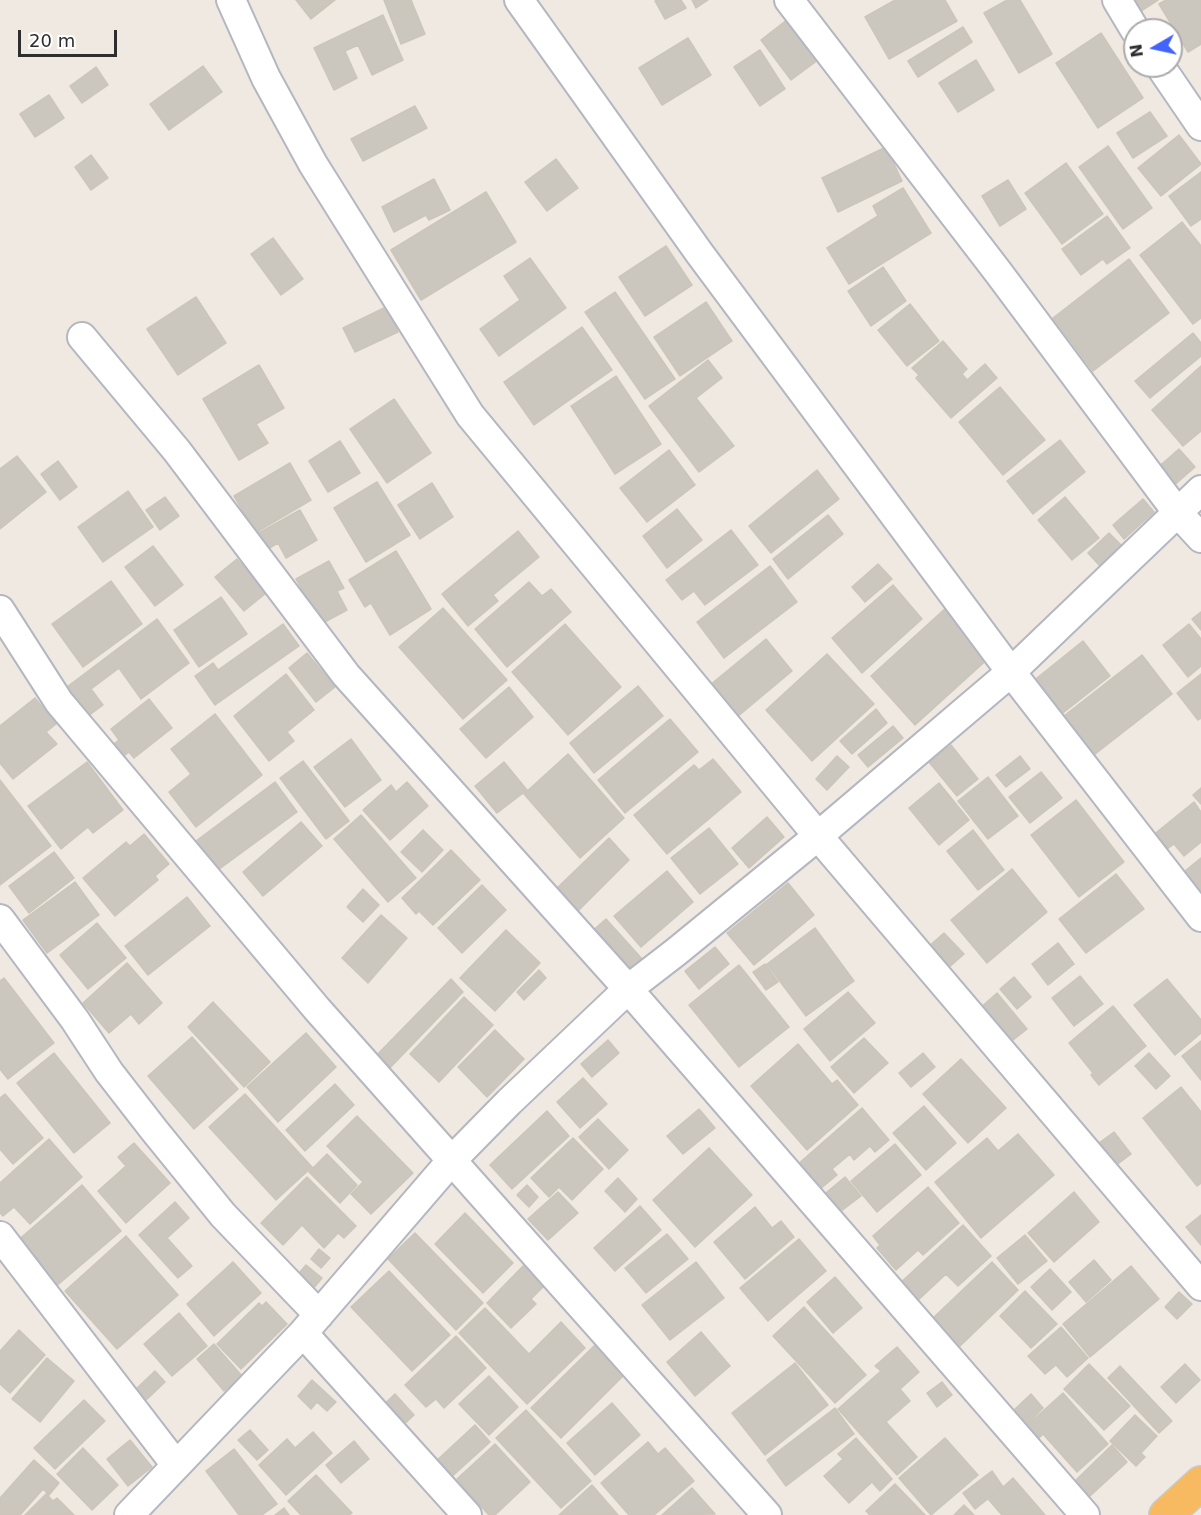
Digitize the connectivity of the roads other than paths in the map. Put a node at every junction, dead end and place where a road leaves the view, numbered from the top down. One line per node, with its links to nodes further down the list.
1 (231, 0): 14 (street)
2 (519, 0): 13 (street)
3 (789, 0): 10 (street)
4 (1117, 0): 5 (street)
5 (1128, 18)
6 (1168, 78): 7 (street)
7 (1201, 126)
8 (82, 337): 17 (street)
9 (1201, 490): 10 (street)
10 (1177, 512): 11 (street); 13 (street)
11 (1201, 538)
12 (0, 610): 18 (street)
13 (1011, 672): 14 (street); 15 (street)
14 (818, 836): 17 (street); 20 (street)
15 (1201, 917)
16 (0, 919): 21 (street)
17 (628, 989): 18 (street); 27 (street)
18 (452, 1160): 21 (street); 26 (street)
19 (0, 1236): 22 (street)
20 (1201, 1286)
21 (311, 1324): 22 (street); 25 (street)
22 (176, 1465): 24 (street)
23 (1201, 1483): 28 (highway)
24 (129, 1515)
25 (468, 1515)
26 (767, 1515)
27 (1085, 1515)
28 (1166, 1515)

